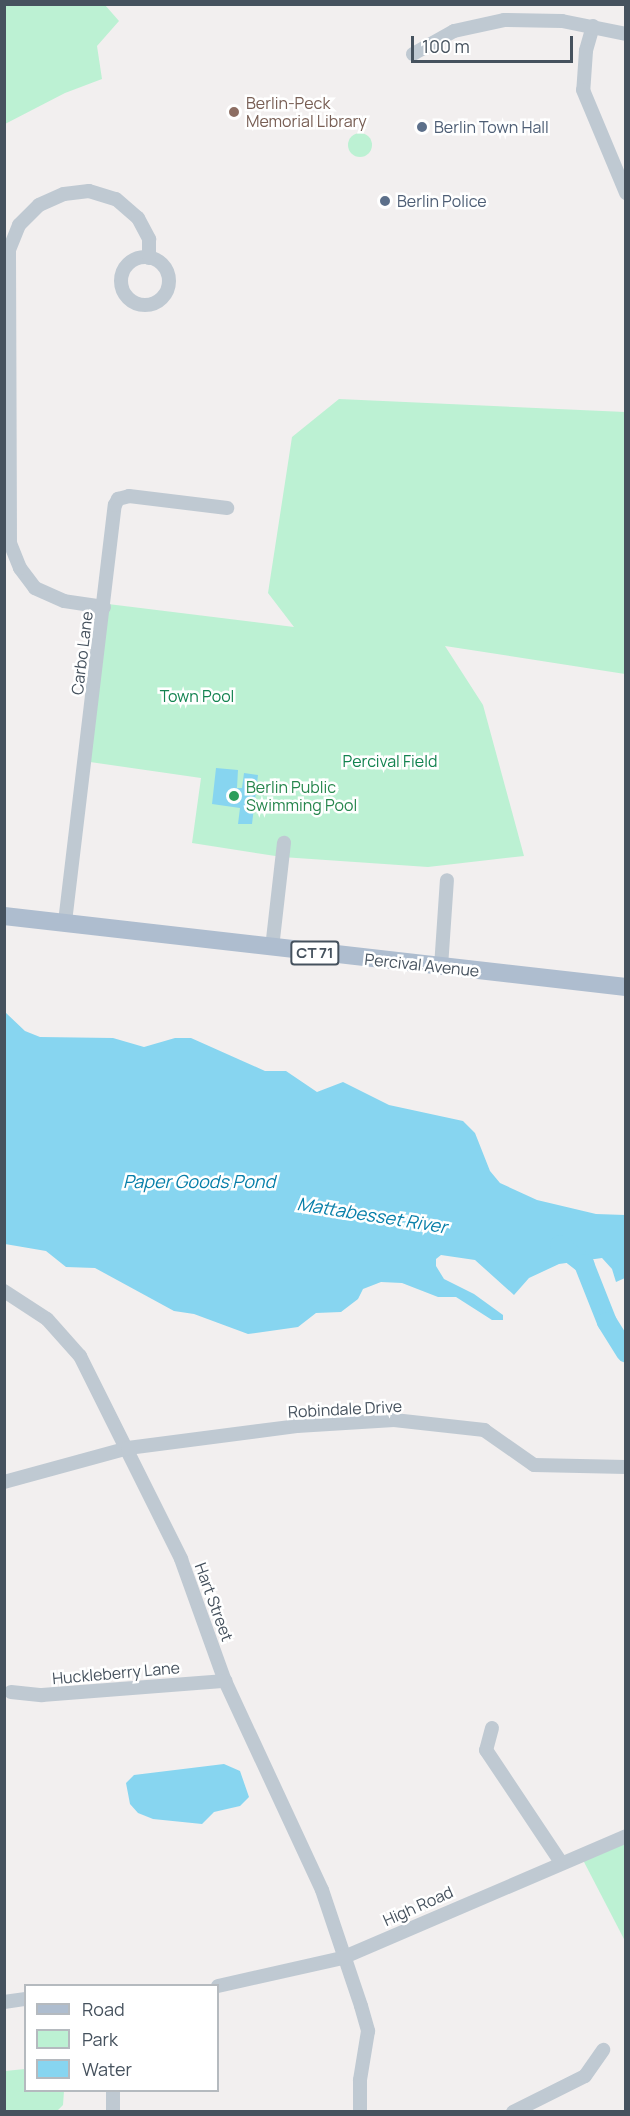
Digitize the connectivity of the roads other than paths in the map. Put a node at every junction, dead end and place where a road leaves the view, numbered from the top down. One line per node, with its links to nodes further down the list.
1 (593, 26): 2 (street); 3 (street); 4 (street)
2 (626, 34)
3 (413, 54)
4 (626, 194)
5 (150, 258): 7 (street)
6 (227, 508): 7 (street, Carbo Lane)
7 (104, 607): 11 (street, Carbo Lane)
8 (284, 843): 12 (street)
9 (447, 880): 13 (street)
10 (4, 916): 11 (main road, Percival Avenue / CT 71)
11 (65, 922): 12 (main road, Percival Avenue / CT 71)
12 (272, 948): 13 (main road, Percival Avenue / CT 71)
13 (441, 967): 14 (main road, Percival Avenue / CT 71)
14 (626, 987)
15 (4, 1291): 16 (street, Hart Street)
16 (128, 1448): 17 (street, Robindale Drive); 18 (street, Robindale Drive); 19 (street, Hart Street)
17 (626, 1467)
18 (4, 1482)
19 (225, 1681): 20 (street, Huckleberry Lane); 24 (street, Hart Street)
20 (11, 1692)
21 (492, 1728): 23 (street)
22 (626, 1836): 23 (street, High Road)
23 (560, 1861): 24 (street, High Road)
24 (342, 1958): 25 (street, High Road); 31 (street, Hart Street)
25 (219, 1986)
26 (24, 1999): 27 (street)
27 (4, 2002)
28 (603, 2050): 32 (street)
29 (113, 2092): 30 (street)
30 (113, 2112)
31 (360, 2112)
32 (513, 2112)

